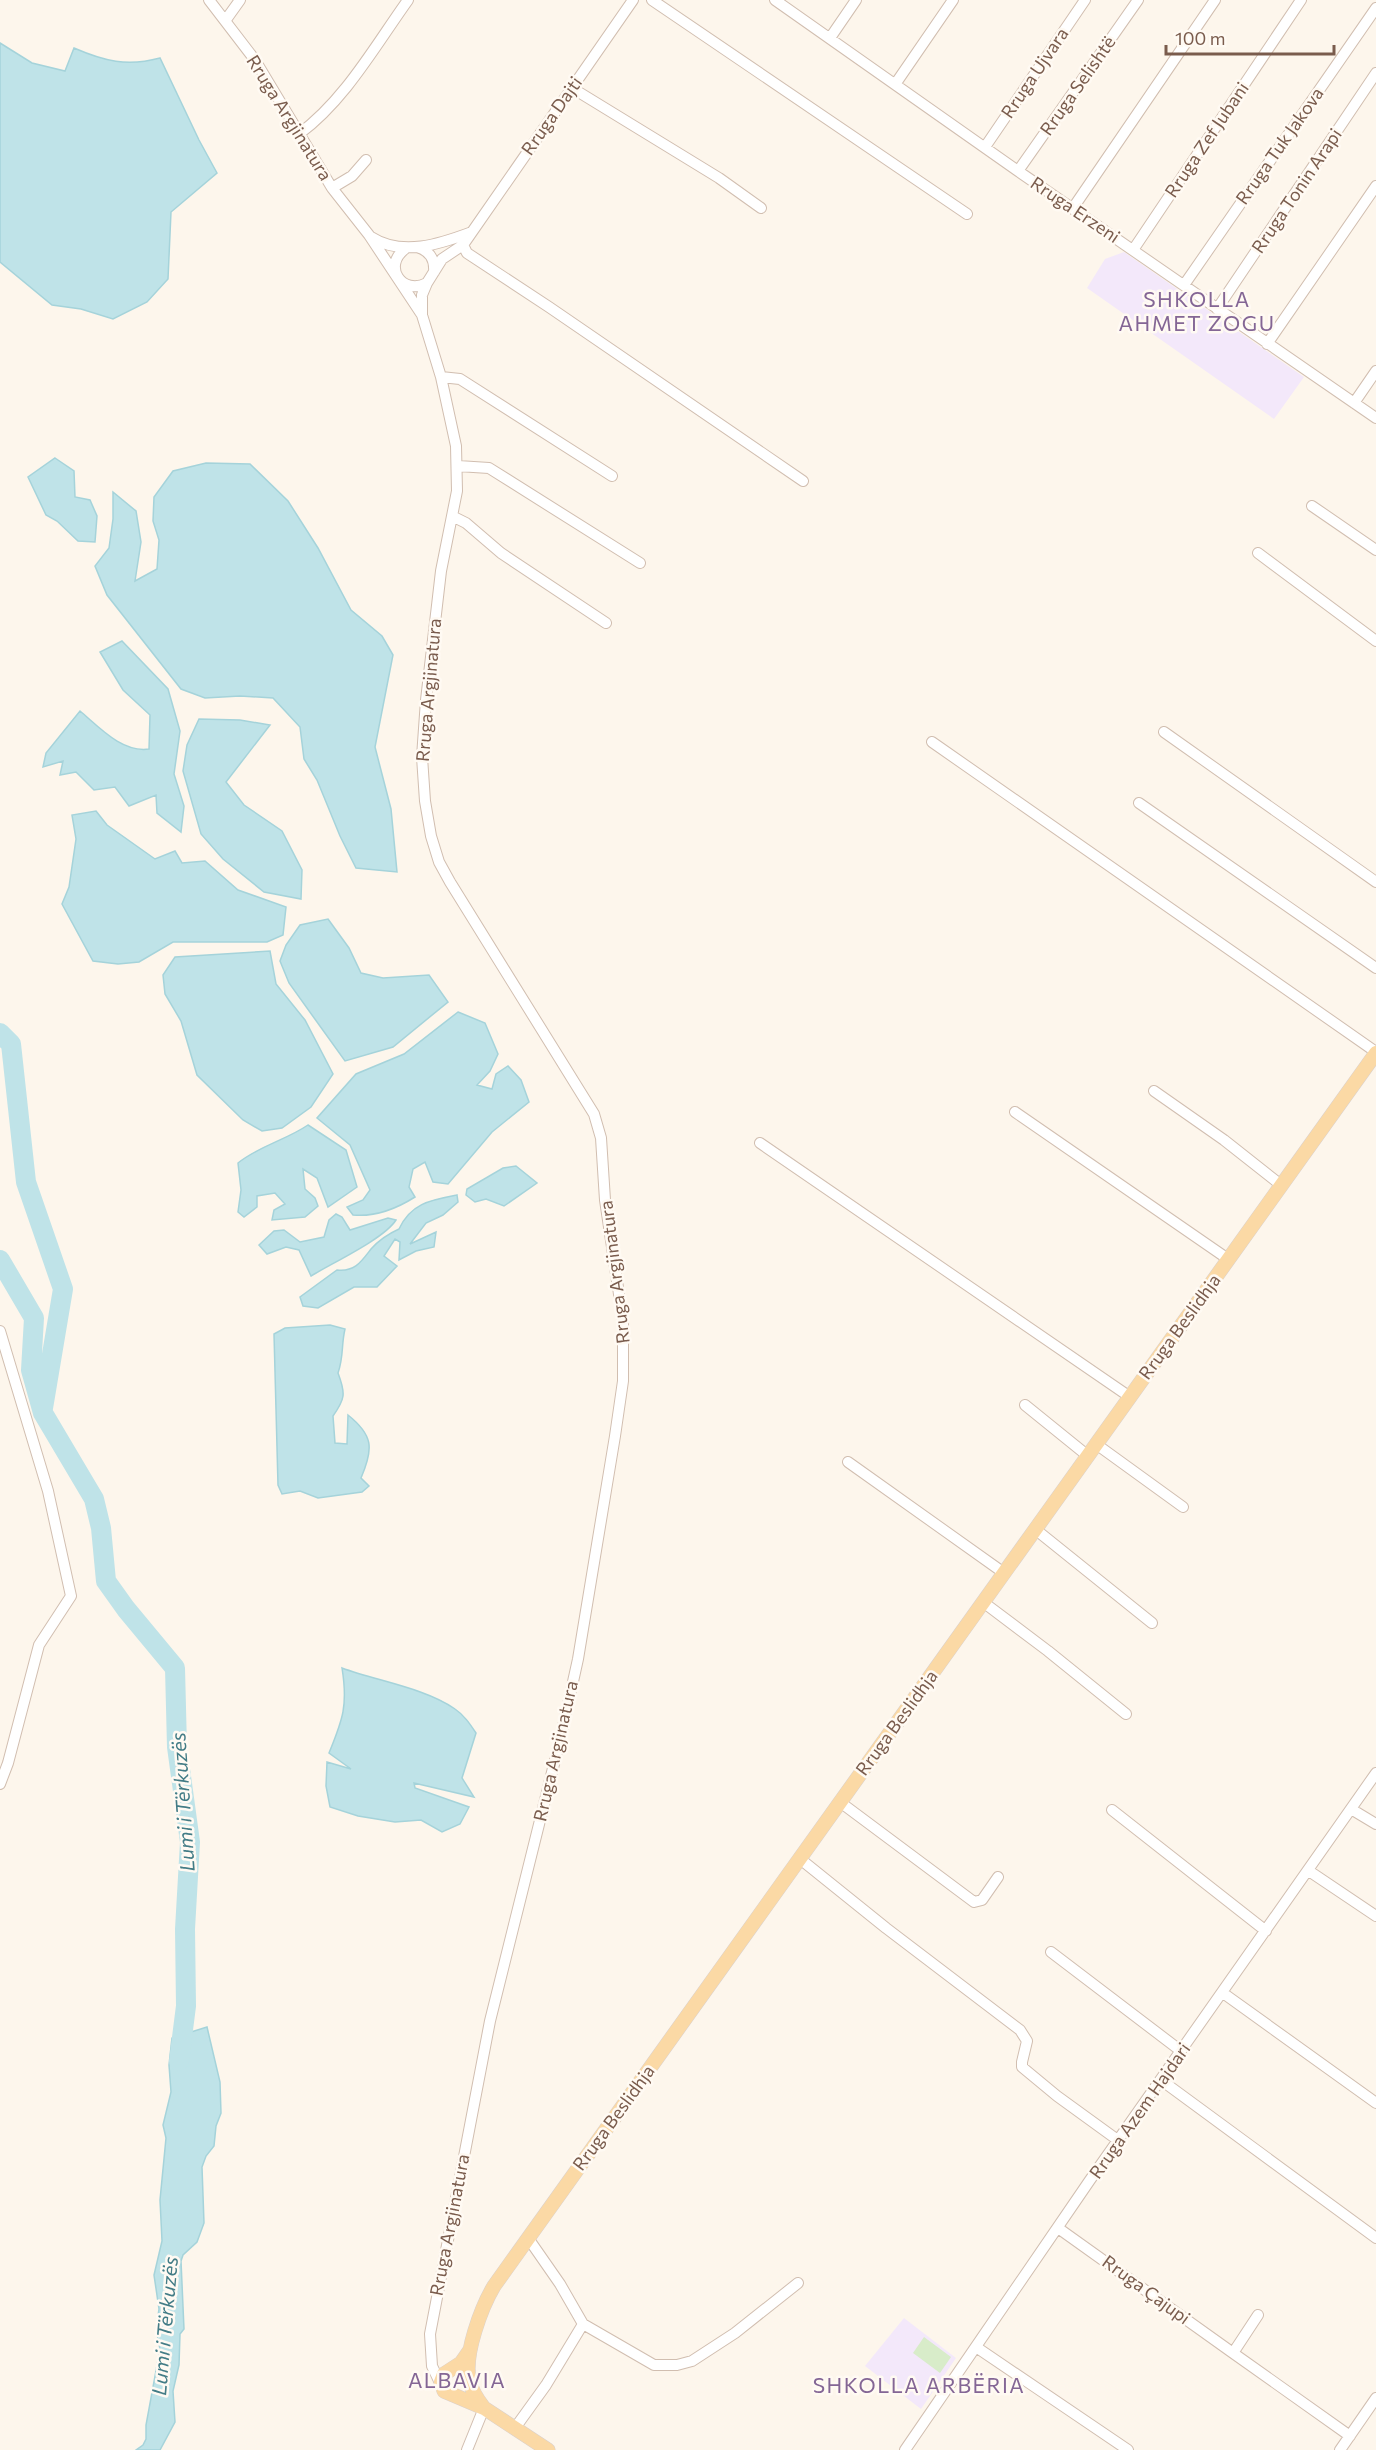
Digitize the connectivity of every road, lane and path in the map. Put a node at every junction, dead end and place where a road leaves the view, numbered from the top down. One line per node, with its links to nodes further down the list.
1 (209, 0): 14 (street, Rruga Argjinatura)
2 (240, 0): 14 (street)
3 (408, 0): 19 (street)
4 (633, 0): 18 (street, Rruga Dajti)
5 (651, 0): 27 (street)
6 (775, 0): 15 (street, Rruga Erzeni)
7 (856, 0): 15 (street)
8 (953, 0): 17 (street)
9 (1085, 0): 20 (street, Rruga Ujvara)
10 (1138, 0): 22 (street, Rruga Selishtë)
11 (1215, 0): 26 (street)
12 (1301, 0): 33 (street, Rruga Zef Jubani)
13 (1376, 8): 37 (street, Rruga Tuk Jakova)
14 (225, 21): 19 (street, Rruga Argjinatura)
15 (830, 38): 17 (street, Rruga Erzeni)
16 (1376, 73): 38 (street, Rruga Tonin Arapi)
17 (896, 83): 20 (street, Rruga Erzeni)
18 (572, 88): 25 (street); 28 (street, Rruga Dajti)
19 (299, 134): 24 (street, Rruga Argjinatura)
20 (985, 147): 22 (street, Rruga Erzeni)
21 (366, 160): 24 (street)
22 (1018, 171): 26 (street, Rruga Erzeni)
23 (1376, 186): 40 (street)
24 (332, 188): 29 (street, Rruga Argjinatura)
25 (761, 208)
26 (1073, 208): 33 (street, Rruga Erzeni)
27 (967, 214)
28 (472, 232): 30 (street, Rruga Dajti); 31 (street)
29 (369, 235): 32 (street); 35 (street, Rruga Argjinatura)
30 (463, 245): 34 (street, Rruga Dajti); 47 (street)
31 (417, 247): 32 (street); 34 (street)
32 (405, 249): 35 (street)
33 (1133, 250): 37 (street, Rruga Erzeni)
34 (434, 272): 36 (street)
35 (397, 278): 36 (street); 39 (street, Rruga Argjinatura)
36 (427, 283): 39 (street)
37 (1184, 285): 38 (street, Rruga Erzeni)
38 (1217, 309): 40 (street, Rruga Erzeni)
39 (422, 315): 42 (street, Rruga Argjinatura)
40 (1267, 344): 43 (street, Rruga Erzeni)
41 (1376, 371): 43 (street)
42 (441, 377): 45 (street, Rruga Argjinatura); 46 (street)
43 (1354, 403): 44 (street, Rruga Erzeni)
44 (1376, 418)
45 (458, 466): 49 (street, Rruga Argjinatura); 52 (street)
46 (612, 476)
47 (803, 481)
48 (1312, 506): 50 (street)
49 (452, 516): 53 (street); 100 (street, Rruga Argjinatura)
50 (1376, 550)
51 (1258, 553): 54 (street)
52 (640, 562)
53 (606, 623)
54 (1376, 641)
55 (1164, 732): 58 (street)
56 (932, 742): 60 (street)
57 (1139, 803): 59 (street)
58 (1376, 882)
59 (1376, 968)
60 (1376, 1053): 64 (main road, Rruga Beslidhja)
61 (1154, 1091): 64 (street)
62 (1015, 1112): 65 (street)
63 (760, 1143): 67 (street)
64 (1281, 1185): 65 (main road, Rruga Beslidhja)
65 (1228, 1259): 67 (main road, Rruga Beslidhja)
66 (0, 1331): 78 (street)
67 (1130, 1397): 69 (main road, Rruga Beslidhja)
68 (1025, 1405): 69 (street)
69 (1092, 1450): 71 (street); 72 (main road, Rruga Beslidhja)
70 (848, 1462): 73 (street)
71 (1183, 1507)
72 (1035, 1530): 73 (main road, Rruga Beslidhja); 75 (street)
73 (1004, 1573): 74 (main road, Rruga Beslidhja)
74 (983, 1602): 76 (street); 79 (main road, Rruga Beslidhja)
75 (1152, 1623)
76 (1126, 1714)
77 (1376, 1773): 80 (street, Rruga Azem Hajdari)
78 (0, 1784)
79 (840, 1802): 83 (main road, Rruga Beslidhja); 85 (street)
80 (1351, 1809): 82 (street); 84 (street, Rruga Azem Hajdari)
81 (1112, 1810): 87 (street)
82 (1376, 1824)
83 (799, 1858): 93 (street); 95 (main road, Rruga Beslidhja)
84 (1309, 1870): 86 (street); 87 (street, Rruga Azem Hajdari)
85 (998, 1877)
86 (1376, 1916)
87 (1266, 1931): 89 (street, Rruga Azem Hajdari)
88 (1051, 1952): 90 (street)
89 (1223, 1993): 90 (street, Rruga Azem Hajdari); 92 (street)
90 (1181, 2051): 91 (street, Rruga Azem Hajdari)
91 (1161, 2080): 93 (street, Rruga Azem Hajdari); 96 (street)
92 (1376, 2103)
93 (1119, 2141): 94 (street, Rruga Azem Hajdari)
94 (1058, 2228): 102 (street, Rruga Azem Hajdari); 103 (street, Rruga Çajupi)
95 (528, 2238): 99 (street); 101 (main road, Rruga Beslidhja)
96 (1376, 2238)
97 (798, 2283): 99 (street)
98 (1258, 2315): 103 (street)
99 (583, 2324): 110 (street)
100 (429, 2334): 104 (street); 106 (street, Rruga Argjinatura)
101 (472, 2347): 104 (main road); 105 (main road, Rruga Beslidhja)
102 (976, 2347): 114 (street, Rruga Azem Hajdari); 115 (street)
103 (1233, 2353): 111 (street, Rruga Çajupi)
104 (451, 2368): 105 (main road); 106 (main road)
105 (469, 2379): 107 (main road); 109 (main road)
106 (442, 2387): 107 (main road)
107 (457, 2396): 109 (main road)
108 (1376, 2398): 111 (street)
109 (484, 2408): 110 (main road); 112 (street)
110 (514, 2428): 113 (main road)
111 (1350, 2436): 116 (street)
112 (467, 2450)
113 (548, 2450)
114 (905, 2450)
115 (1128, 2450)
116 (1340, 2450)

